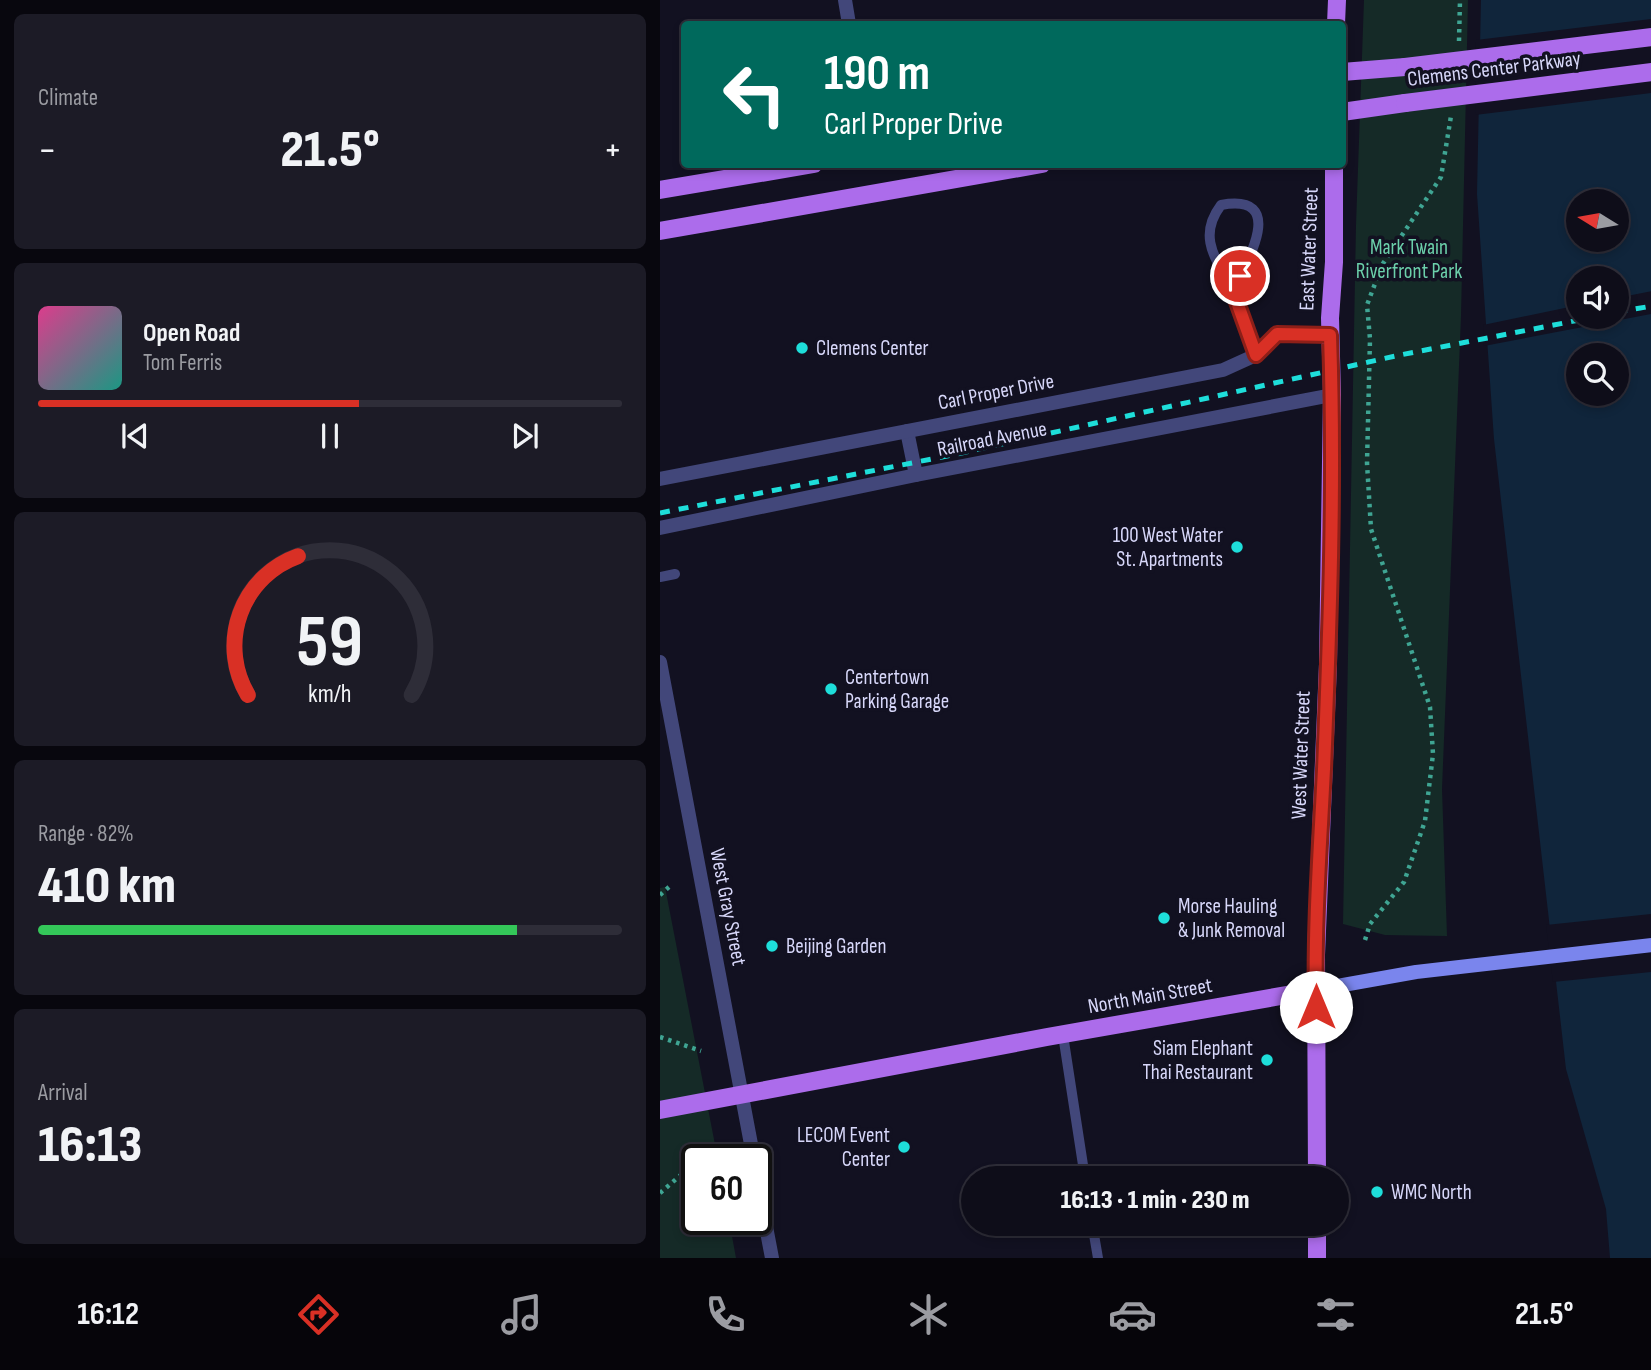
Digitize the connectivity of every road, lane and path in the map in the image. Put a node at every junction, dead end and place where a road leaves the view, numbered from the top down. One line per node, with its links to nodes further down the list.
1 (845, 0): 4 (street)
2 (1337, 0): 5 (main road)
3 (1460, 0): 7 (path)
4 (848, 21)
5 (1336, 21)
6 (1651, 37): 8 (main road, Clemens Center Parkway, bridge)
7 (1458, 44)
8 (1346, 72)
9 (1651, 72): 11 (main road, Clemens Center Parkway, bridge)
10 (1452, 108): 30 (path)
11 (1346, 111)
12 (790, 168): 15 (main road)
13 (1019, 168): 16 (main road)
14 (1334, 168): 18 (main road, East Water Street)
15 (660, 190)
16 (660, 231)
17 (1232, 288): 17 (lane); 19 (lane)
18 (1330, 335): 19 (street, Carl Proper Drive); 20 (main road, West Water Street)
19 (1256, 355): 21 (street, Carl Proper Drive)
20 (1332, 395): 22 (street, Railroad Avenue); 32 (main road, West Water Street)
21 (907, 431): 22 (street); 23 (street, Carl Proper Drive)
22 (916, 475): 24 (street, Railroad Avenue)
23 (660, 479)
24 (660, 528)
25 (675, 574): 26 (lane)
26 (660, 577)
27 (660, 662): 36 (street, West Gray Street)
28 (670, 886): 29 (path)
29 (660, 895)
30 (1365, 940)
31 (1651, 945): 32 (main road, North Main Street)
32 (1315, 990): 33 (main road, North Main Street); 40 (main road, West Water Street)
33 (1063, 1035): 36 (main road, North Main Street); 39 (lane)
34 (660, 1037): 35 (path)
35 (701, 1051)
36 (742, 1094): 37 (main road, North Main Street); 38 (street, West Gray Street)
37 (660, 1110)
38 (751, 1144)
39 (1083, 1166)
40 (1317, 1166)
41 (681, 1175): 42 (path)
42 (660, 1193)
43 (768, 1235): 46 (street)
44 (1094, 1236): 47 (lane)
45 (1317, 1236): 48 (main road)
46 (772, 1258)
47 (1098, 1258)
48 (1317, 1258)

